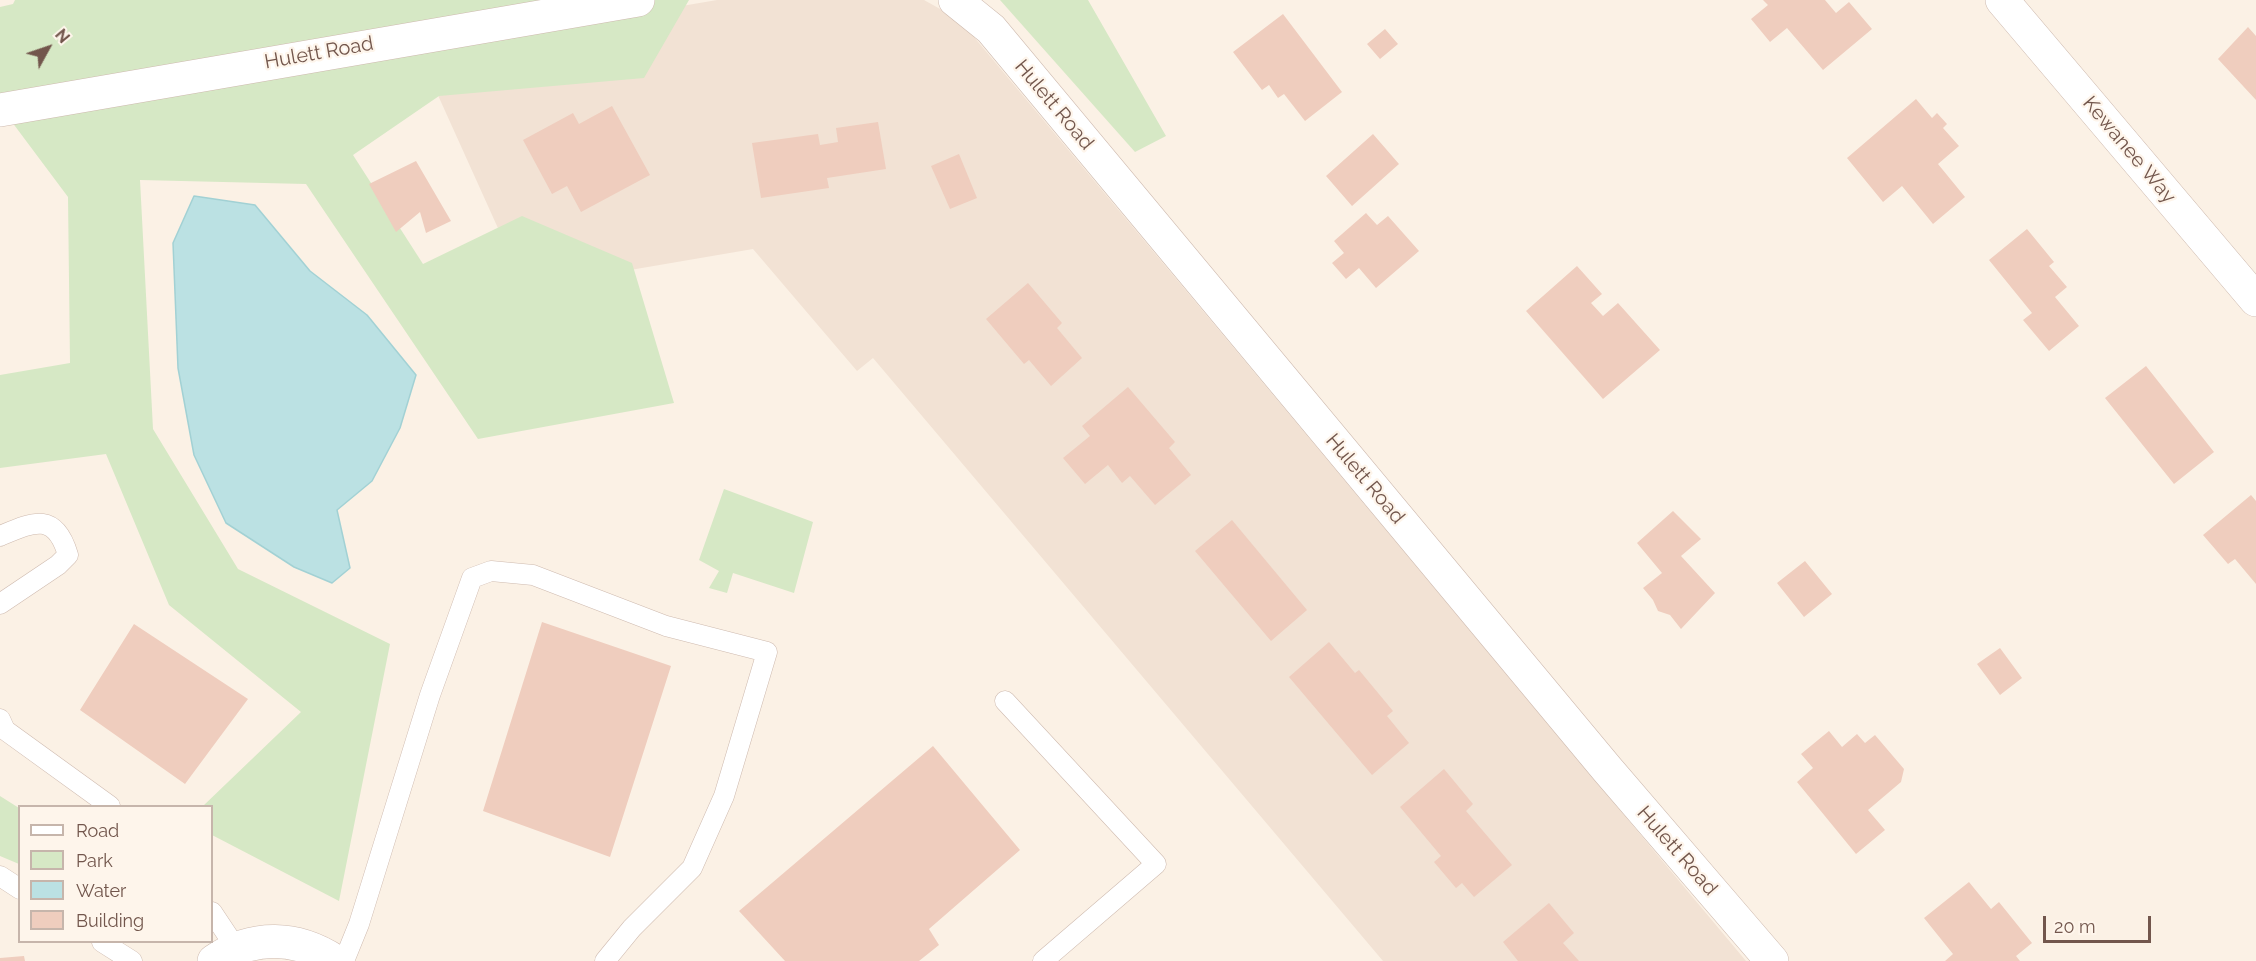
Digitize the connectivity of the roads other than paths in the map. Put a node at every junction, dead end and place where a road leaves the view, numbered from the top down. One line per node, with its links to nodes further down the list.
1 (638, 0): 4 (street, Hulett Road)
2 (955, 0): 21 (street, Hulett Road)
3 (2002, 0): 5 (street, Kewanee Way)
4 (0, 110)
5 (2256, 300)
6 (0, 536): 7 (lane)
7 (0, 604)
8 (1005, 701): 20 (lane)
9 (0, 718): 10 (lane)
10 (107, 805)
11 (0, 876): 12 (lane)
12 (18, 888)
13 (213, 915): 15 (lane)
14 (104, 943): 16 (lane)
15 (225, 954): 17 (street)
16 (132, 961)
17 (336, 961)
18 (344, 961): 19 (lane)
19 (605, 961)
20 (1043, 961)
21 (1772, 961)

